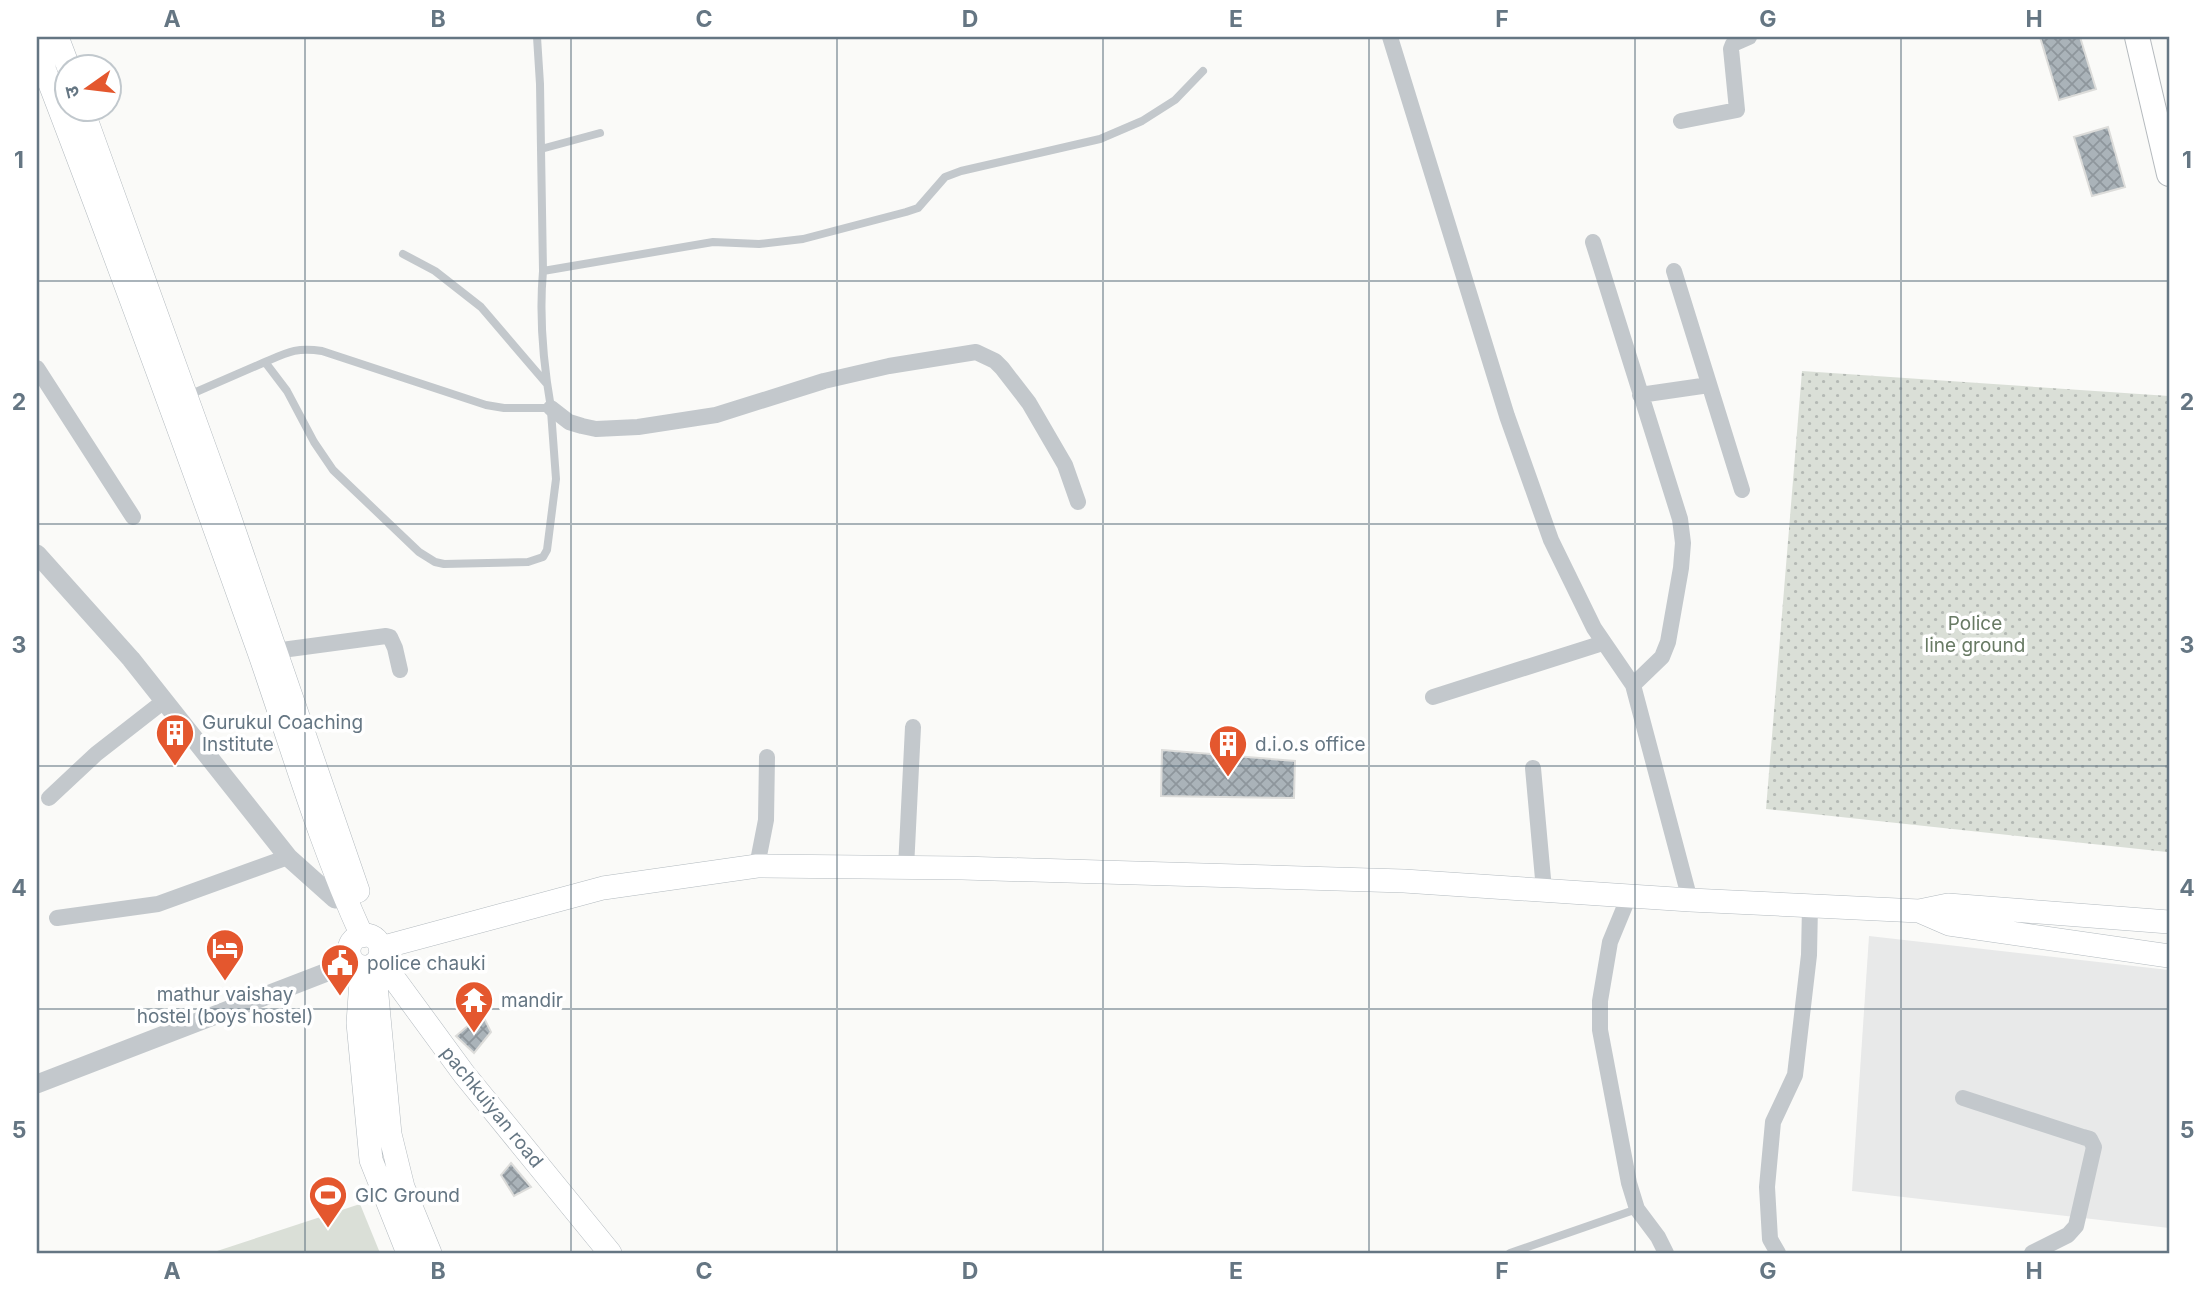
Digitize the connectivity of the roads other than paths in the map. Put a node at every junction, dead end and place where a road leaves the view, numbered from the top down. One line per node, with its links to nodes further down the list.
1 (537, 37): 12 (lane)
2 (1390, 37): 30 (street)
3 (1749, 37): 8 (street)
4 (2137, 37): 13 (main road)
5 (37, 43): 6 (main road)
6 (52, 68)
7 (1203, 71): 16 (lane)
8 (1681, 121)
9 (75, 122): 18 (main road)
10 (86, 122): 18 (main road)
11 (600, 133): 12 (lane)
12 (541, 149): 16 (lane)
13 (2169, 174)
14 (1593, 242): 23 (street)
15 (403, 254): 21 (lane)
16 (543, 271): 21 (lane)
17 (1674, 271): 22 (street)
18 (135, 282): 24 (main road); 31 (main road)
19 (265, 362): 24 (lane); 25 (lane); 25 (lane)
20 (37, 368): 28 (street)
21 (547, 383): 25 (lane)
22 (1709, 385): 23 (street); 26 (street)
23 (1640, 395): 33 (street)
24 (186, 396): 31 (main road)
25 (551, 408): 27 (street)
26 (1742, 490)
27 (1079, 502)
28 (133, 517)
29 (37, 554): 35 (street)
30 (1603, 643): 33 (street); 34 (street)
31 (267, 652): 32 (street); 44 (main road)
32 (400, 670)
33 (1633, 685): 46 (street)
34 (1433, 697)
35 (164, 701): 39 (street); 40 (street)
36 (913, 727): 42 (street)
37 (767, 757): 41 (street)
38 (1533, 768): 43 (street)
39 (50, 798)
40 (288, 858): 44 (street); 49 (street)
41 (757, 866): 42 (main road); 51 (main road)
42 (906, 868): 43 (main road)
43 (1544, 890): 45 (main road)
44 (351, 895): 51 (main road)
45 (1629, 896): 46 (main road); 57 (street)
46 (1690, 900): 47 (main road)
47 (1810, 906): 48 (main road); 63 (street)
48 (1919, 911): 50 (main road); 52 (main road)
49 (57, 918)
50 (2169, 922)
51 (369, 953): 53 (street); 55 (main road); 56 (main road); 60 (main road, pachkuiyan road)
52 (2169, 956)
53 (37, 1084)
54 (1963, 1098): 64 (street)
55 (394, 1152): 56 (main road); 59 (main road)
56 (371, 1160): 58 (main road)
57 (1637, 1209): 61 (lane); 62 (street)
58 (408, 1253)
59 (430, 1253)
60 (610, 1253)
61 (1510, 1253)
62 (1666, 1253)
63 (1778, 1253)
64 (2032, 1253)

